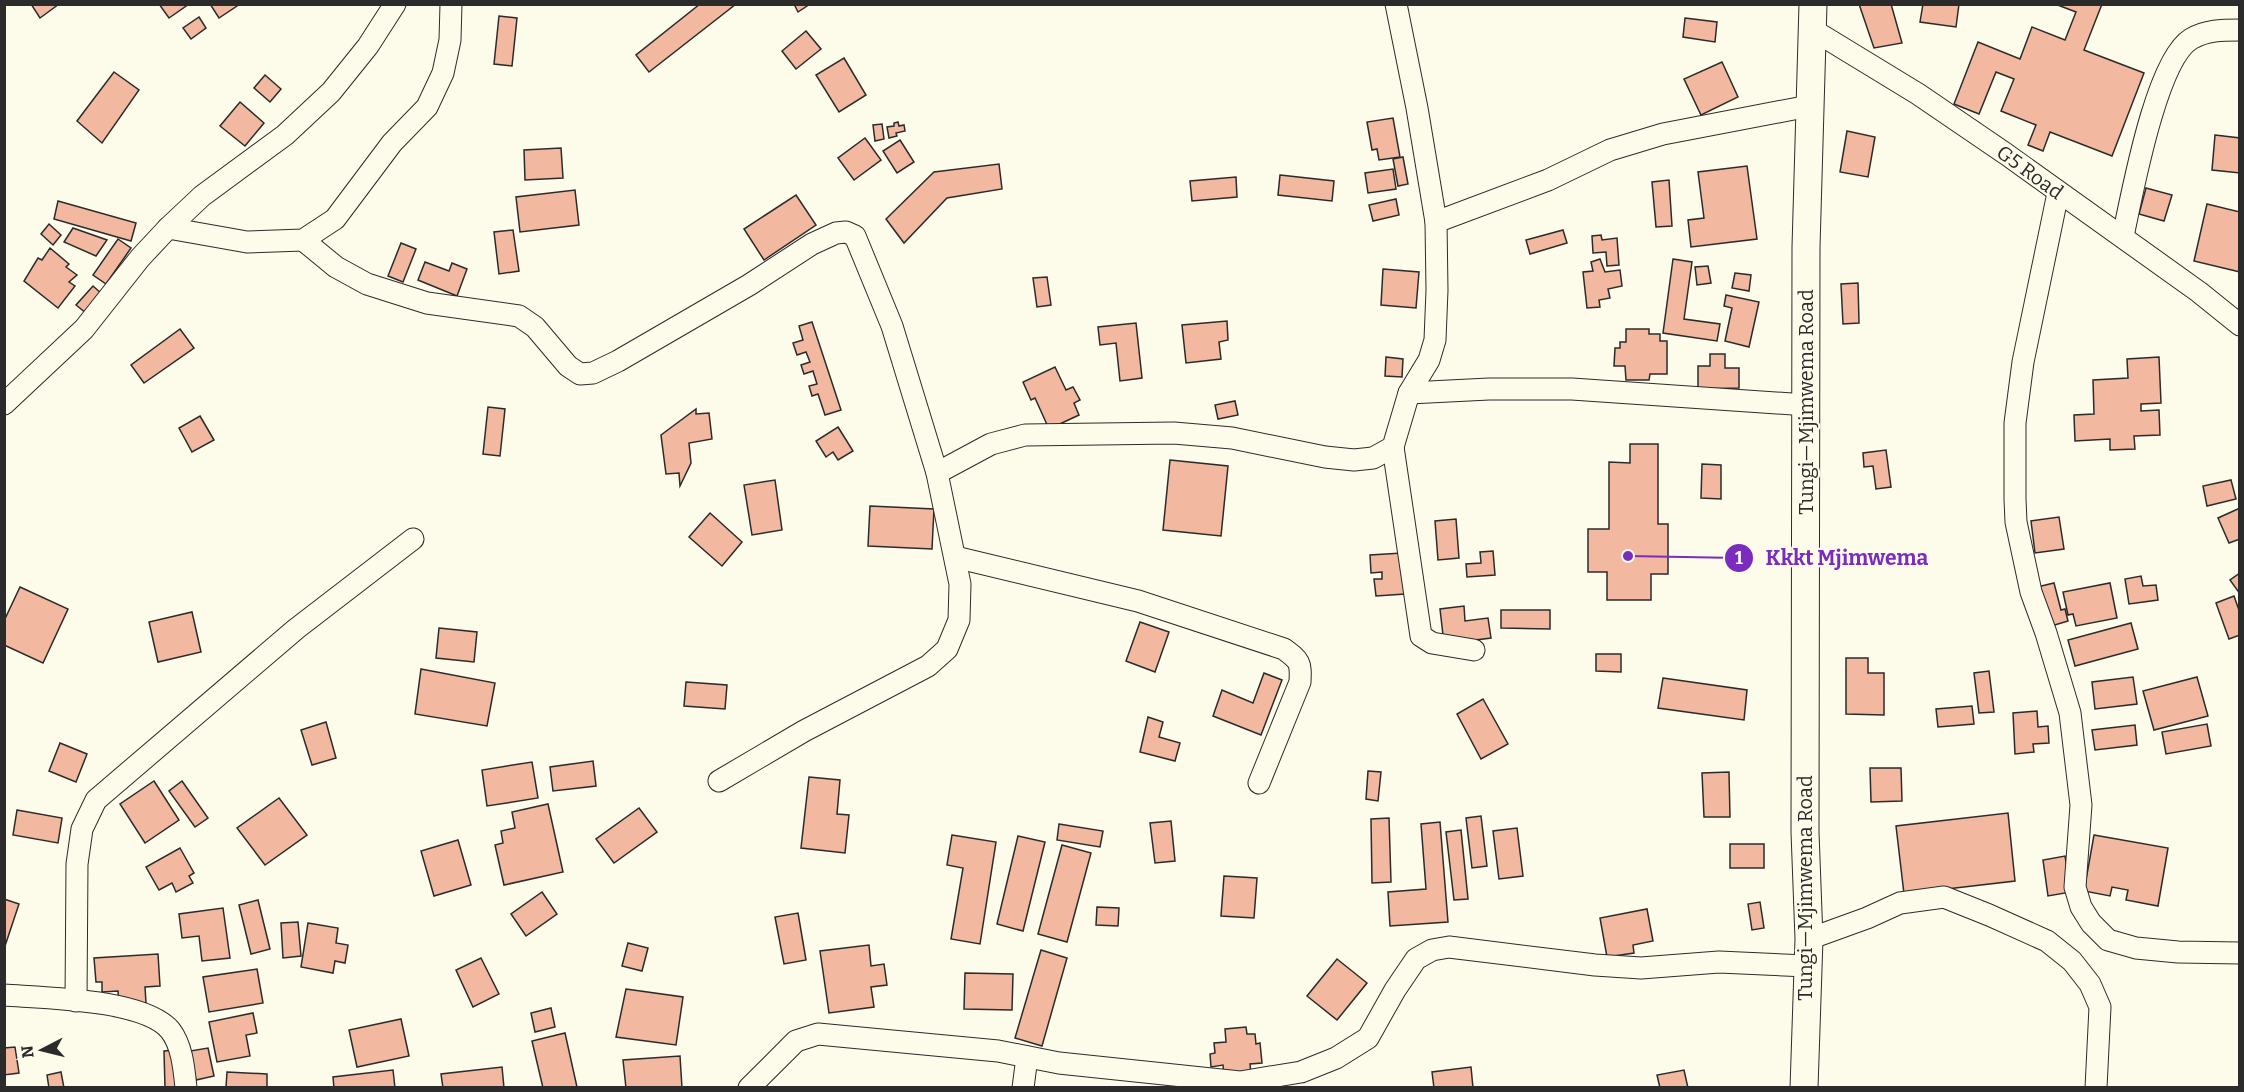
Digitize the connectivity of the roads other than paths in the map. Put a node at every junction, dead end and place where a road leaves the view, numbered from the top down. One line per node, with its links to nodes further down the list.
1 (395, 4): 9 (street)
2 (451, 4): 11 (street)
3 (1396, 4): 8 (street)
4 (1813, 17): 6 (street, Tungi—Mjimwema Road); 7 (street, G5 Road)
5 (2240, 30): 10 (street)
6 (1809, 106): 8 (street); 15 (street, Tungi—Mjimwema Road)
7 (2058, 193): 10 (street, G5 Road); 24 (street)
8 (1436, 222): 13 (street)
9 (168, 228): 11 (street); 14 (street)
10 (2123, 236): 12 (street, G5 Road)
11 (303, 240): 17 (street)
12 (2240, 325)
13 (1409, 393): 15 (street); 16 (street)
14 (4, 404)
15 (1807, 405): 23 (street, Tungi—Mjimwema Road)
16 (1393, 447): 17 (street); 20 (street)
17 (937, 473): 19 (street)
18 (412, 539): 27 (street)
19 (955, 557): 21 (street); 22 (street)
20 (1474, 650)
21 (719, 781)
22 (1258, 783)
23 (1809, 939): 25 (street, Tungi—Mjimwema Road); 33 (street)
24 (2240, 952)
25 (1807, 966): 28 (street); 32 (street, Tungi—Mjimwema Road)
26 (4, 995): 27 (street)
27 (76, 1000): 29 (street)
28 (1027, 1057): 30 (street); 31 (street)
29 (186, 1088)
30 (749, 1088)
31 (1023, 1088)
32 (1804, 1088)
33 (2096, 1088)

